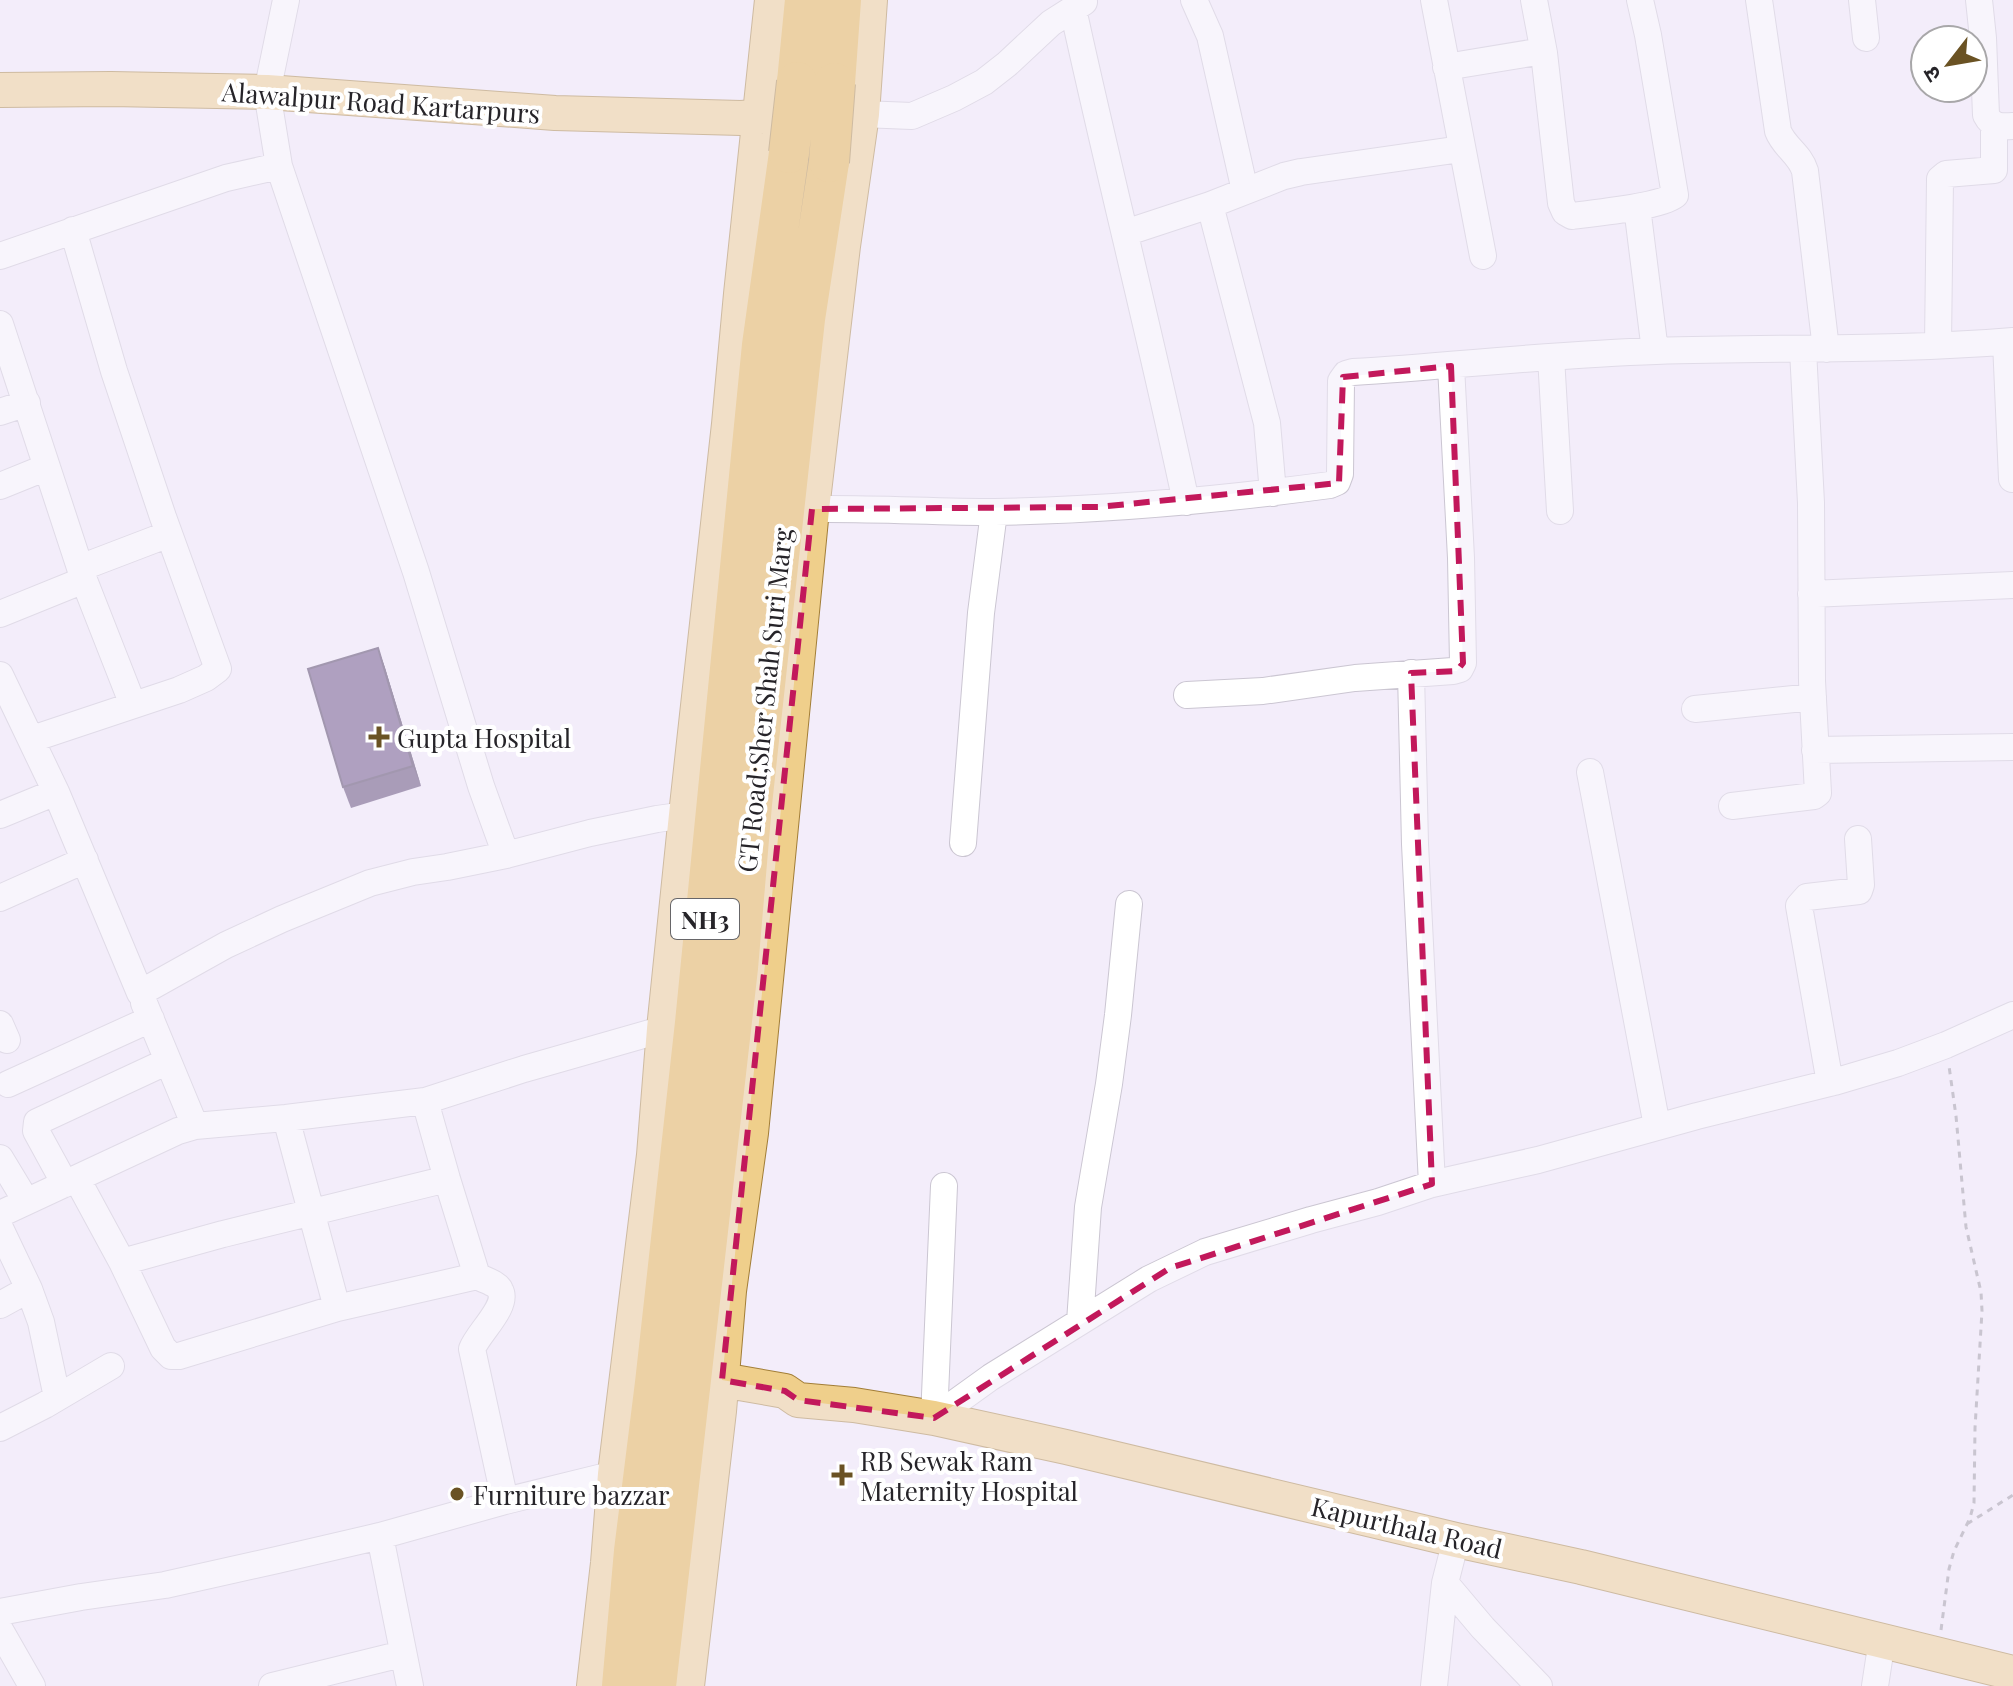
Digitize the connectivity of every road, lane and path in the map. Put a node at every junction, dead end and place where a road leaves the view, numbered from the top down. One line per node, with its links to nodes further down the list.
1 (286, 0): 19 (street)
2 (772, 0): 21 (main road)
3 (805, 0): 17 (highway, GT Road;Sher Shah Suri Marg / NH3)
4 (841, 0): 17 (highway, GT Road;Sher Shah Suri Marg / NH3)
5 (870, 0): 20 (main road)
6 (1194, 0): 25 (street)
7 (1434, 0): 16 (street)
8 (1534, 0): 15 (street)
9 (1640, 0): 27 (street)
10 (1759, 0): 35 (street)
11 (1862, 0): 14 (street)
12 (1979, 0): 22 (street)
13 (1080, 4): 20 (street); 29 (street)
14 (1866, 38)
15 (1543, 51): 16 (street); 27 (street)
16 (1446, 67): 23 (street)
17 (816, 82): 123 (highway, GT Road;Sher Shah Suri Marg / NH3, bridge); 124 (highway, GT Road;Sher Shah Suri Marg / NH3, bridge)
18 (0, 90): 19 (main road, Alawalpur Road Kartarpurs)
19 (267, 92): 21 (main road, Alawalpur Road Kartarpurs); 24 (street)
20 (862, 114): 21 (main road, Alawalpur Road Kartarpurs); 46 (main road)
21 (761, 116): 67 (main road)
22 (2003, 125): 34 (street)
23 (1461, 149): 25 (street); 31 (street)
24 (279, 166): 28 (street); 70 (street)
25 (1245, 191): 26 (street)
26 (1210, 205): 29 (street); 44 (street)
27 (1637, 207): 36 (street)
28 (73, 230): 30 (street); 49 (street)
29 (1125, 233): 45 (street)
30 (0, 256)
31 (1483, 256)
32 (0, 324): 39 (street)
33 (2010, 342): 34 (street); 42 (street)
34 (1938, 345): 35 (street)
35 (1815, 349): 36 (street); 52 (street)
36 (1655, 351): 37 (street)
37 (1551, 357): 38 (street); 47 (street)
38 (1451, 366): 44 (street); 54 (street)
39 (27, 403): 40 (street); 41 (street)
40 (0, 412)
41 (47, 467): 43 (street); 50 (street)
42 (2012, 479)
43 (0, 486)
44 (1273, 493): 45 (street)
45 (1186, 502): 48 (street)
46 (812, 509): 48 (street); 102 (main road)
47 (1560, 511)
48 (994, 512): 69 (street)
49 (169, 534): 50 (street); 58 (street)
50 (82, 574): 53 (street); 58 (street)
51 (2013, 585): 52 (street)
52 (1811, 594): 57 (street)
53 (0, 614)
54 (1411, 673): 56 (street); 89 (street)
55 (0, 675): 60 (street)
56 (1187, 695)
57 (1813, 697): 59 (street); 62 (street)
58 (133, 705): 60 (street)
59 (1695, 709)
60 (32, 739): 64 (street)
61 (2013, 747): 62 (street)
62 (1815, 750): 65 (street)
63 (1590, 772): 85 (street)
64 (56, 792): 66 (street); 71 (street)
65 (1732, 806)
66 (0, 815)
67 (686, 815): 70 (street); 77 (main road)
68 (1858, 839): 80 (street)
69 (963, 843)
70 (506, 855): 74 (street)
71 (85, 860): 72 (street); 74 (street)
72 (0, 898)
73 (1129, 904): 100 (street)
74 (140, 993): 76 (street)
75 (2013, 1015): 78 (street)
76 (151, 1019): 79 (street); 81 (street)
77 (664, 1029): 82 (street); 106 (main road)
78 (1946, 1045): 80 (street); 109 (path)
79 (168, 1061): 84 (street); 88 (street)
80 (1830, 1083): 85 (street)
81 (8, 1084)
82 (425, 1101): 83 (street); 87 (street)
83 (286, 1118): 84 (street); 92 (street)
84 (195, 1126): 88 (street)
85 (1657, 1126): 89 (street)
86 (0, 1158): 91 (street)
87 (447, 1179): 92 (street); 96 (street)
88 (71, 1181): 91 (street); 95 (street)
89 (1432, 1184): 100 (street)
90 (944, 1186): 104 (street)
91 (26, 1201): 93 (street)
92 (312, 1212): 95 (street); 99 (street)
93 (0, 1214)
94 (0, 1228): 97 (street)
95 (122, 1262): 99 (street)
96 (477, 1276): 99 (street); 108 (street)
97 (29, 1289): 98 (street); 103 (street)
98 (0, 1305)
99 (337, 1308)
100 (1080, 1322): 104 (street)
101 (111, 1366): 103 (street)
102 (721, 1395): 104 (main road, Kapurthala Road); 125 (main road)
103 (57, 1397): 105 (street)
104 (934, 1418): 111 (main road, Kapurthala Road)
105 (0, 1428)
106 (615, 1474): 108 (street); 122 (main road)
107 (2013, 1495): 109 (path)
108 (505, 1501): 110 (street)
109 (1967, 1524): 116 (path)
110 (380, 1536): 113 (street); 117 (street)
111 (1456, 1540): 112 (street); 115 (main road, Kapurthala Road)
112 (1445, 1583): 126 (street); 127 (street)
113 (0, 1612)
114 (0, 1630): 119 (street)
115 (1882, 1640): 116 (main road, Kapurthala Road); 128 (street)
116 (1938, 1653): 118 (main road, Kapurthala Road)
117 (402, 1654): 120 (street); 121 (street)
118 (2013, 1673)
119 (32, 1686)
120 (272, 1686)
121 (410, 1686)
122 (594, 1686)
123 (622, 1686)
124 (656, 1686)
125 (687, 1686)
126 (1434, 1686)
127 (1539, 1686)
128 (1875, 1686)

